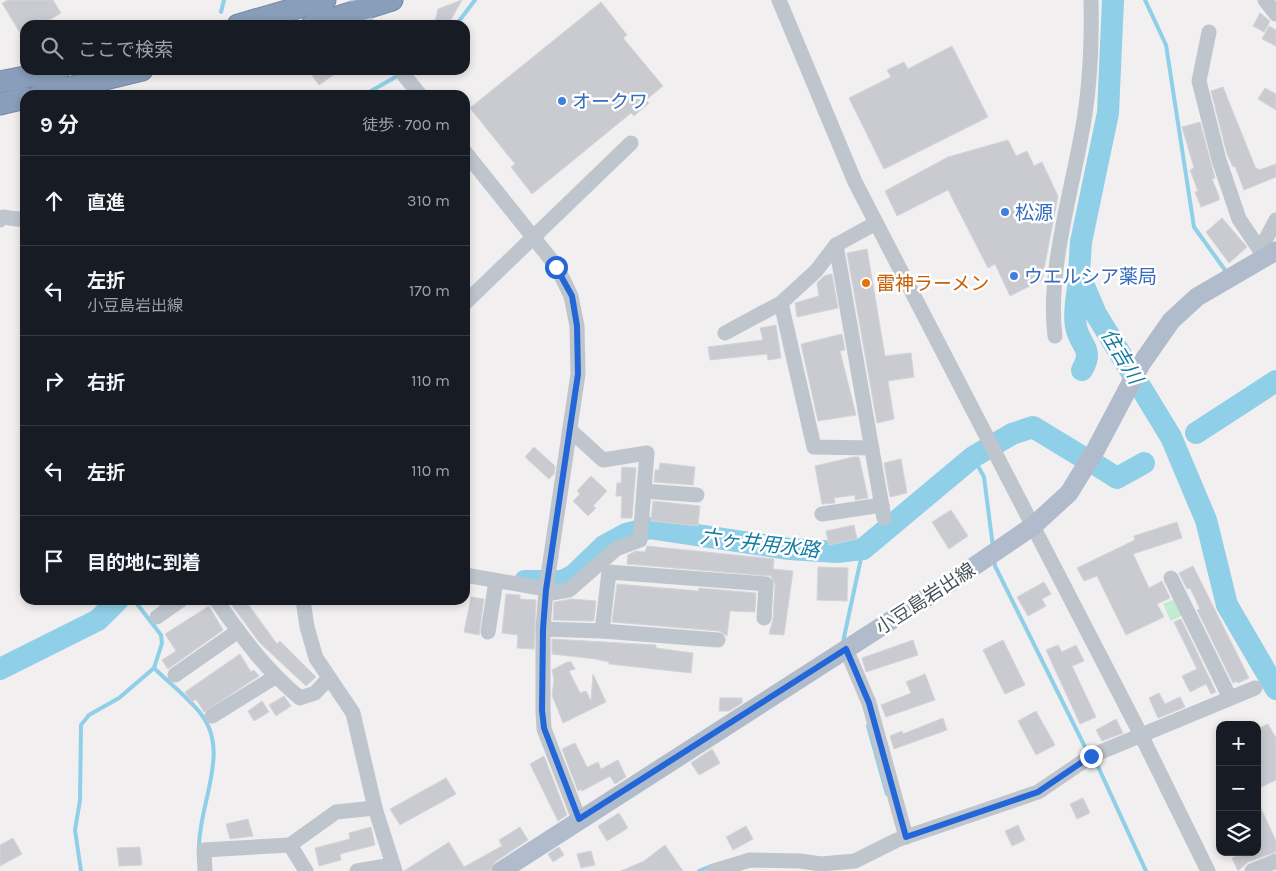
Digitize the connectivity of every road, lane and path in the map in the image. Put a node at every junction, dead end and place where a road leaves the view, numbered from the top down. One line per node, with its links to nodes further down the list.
1 (325, 0): 8 (highway)
2 (392, 0): 6 (highway)
3 (779, 0): 25 (street)
4 (1091, 0): 32 (street)
5 (1265, 0): 7 (street)
6 (362, 12): 9 (highway)
7 (1276, 14)
8 (255, 20)
9 (331, 20)
10 (1209, 32): 28 (street)
11 (20, 75): 14 (highway)
12 (121, 75): 15 (highway)
13 (405, 75): 16 (street)
14 (3, 77): 17 (street)
15 (60, 90)
16 (416, 90)
17 (20, 93)
18 (20, 99): 19 (highway)
19 (0, 104)
20 (631, 143): 26 (street)
21 (470, 158): 26 (street)
22 (20, 219): 23 (street)
23 (0, 220)
24 (1276, 220): 28 (street)
25 (876, 223): 27 (street); 38 (street)
26 (534, 238): 29 (street); 33 (street)
27 (836, 244): 30 (street); 34 (street)
28 (1266, 253): 38 (main road, 小豆島岩出線)
29 (470, 298)
30 (782, 303): 31 (street); 34 (street)
31 (725, 333)
32 (1056, 336)
33 (570, 430): 35 (street); 42 (street)
34 (872, 448): 37 (street)
35 (644, 491): 36 (street); 42 (street)
36 (697, 495)
37 (822, 514)
38 (1033, 526): 53 (main road, 小豆島岩出線); 60 (street)
39 (470, 577): 41 (street)
40 (1171, 578): 58 (street)
41 (496, 581): 42 (street); 51 (street)
42 (546, 586): 48 (street)
43 (174, 605): 46 (street)
44 (220, 605): 49 (street)
45 (304, 605): 56 (street)
46 (156, 617)
47 (764, 618): 50 (street)
48 (543, 629): 50 (street); 62 (street)
49 (238, 631): 54 (street); 55 (street)
50 (602, 631): 52 (street)
51 (488, 632)
52 (718, 640)
53 (846, 649): 62 (main road, 小豆島岩出線); 63 (street)
54 (175, 675)
55 (275, 677): 56 (street); 59 (street)
56 (329, 678): 61 (street)
57 (1255, 688): 58 (street)
58 (1230, 698): 60 (street)
59 (212, 716)
60 (1141, 735): 63 (street); 73 (street)
61 (375, 808): 64 (street); 67 (street)
62 (579, 819): 68 (main road, 小豆島岩出線)
63 (906, 837): 66 (street)
64 (290, 845): 69 (street); 70 (street)
65 (1276, 861): 74 (street)
66 (802, 866): 72 (street)
67 (394, 868): 71 (street)
68 (512, 868)
69 (205, 871)
70 (306, 871)
71 (357, 871)
72 (714, 871)
73 (1208, 871)
74 (1252, 871)

